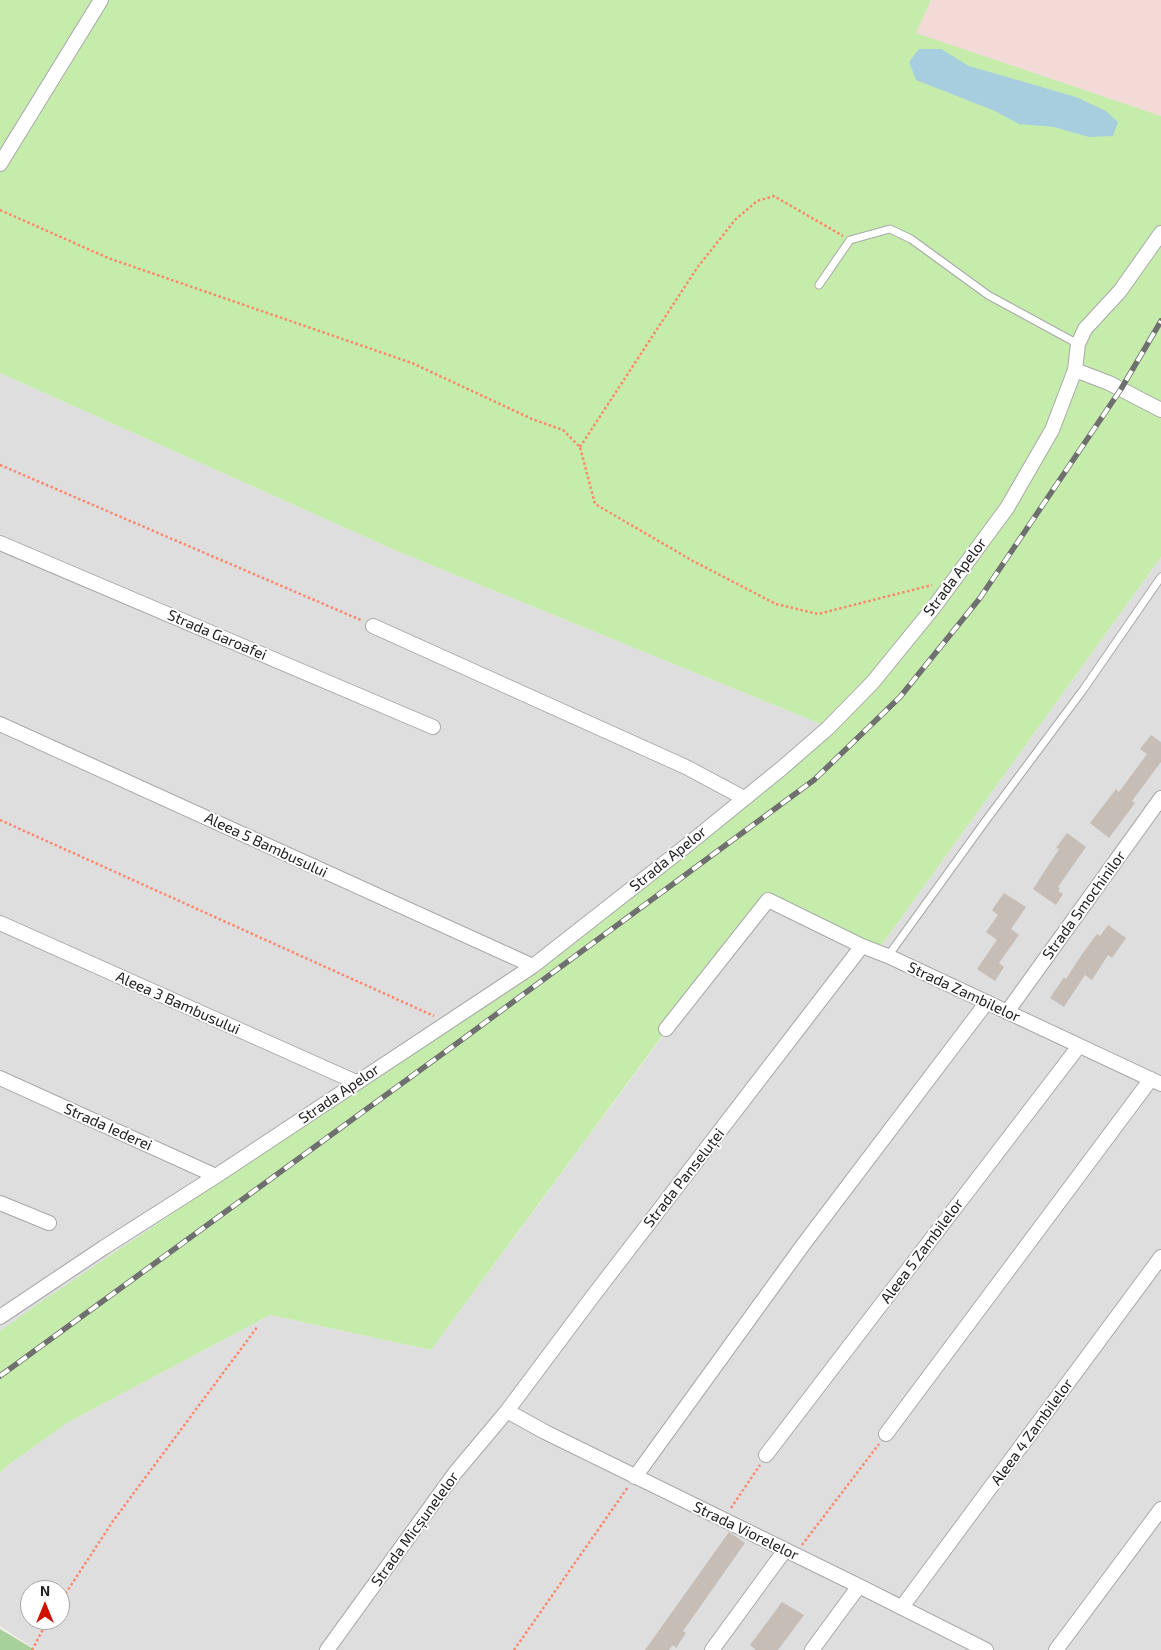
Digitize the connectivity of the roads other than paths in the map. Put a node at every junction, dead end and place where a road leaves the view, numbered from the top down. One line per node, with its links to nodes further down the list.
1 (101, 0): 2 (street)
2 (0, 164)
3 (1161, 233): 5 (street, Strada Apelor)
4 (819, 285): 5 (lane)
5 (1078, 344): 6 (street, Strada Apelor)
6 (1075, 370): 7 (street); 13 (street, Strada Apelor)
7 (1161, 410)
8 (0, 543): 12 (street, Strada Garoafei)
9 (1161, 577): 17 (lane)
10 (373, 626): 13 (street)
11 (0, 724): 18 (street, Aleea 5 Bambusului)
12 (434, 727)
13 (744, 798): 18 (street, Strada Apelor)
14 (1161, 798): 20 (street, Strada Smochinilor)
15 (0, 923): 24 (street, Aleea 3 Bambusului)
16 (862, 946): 17 (street, Strada Zambilelor); 21 (street, Strada Zambilelor); 31 (street, Strada Panseluței)
17 (888, 956): 19 (street, Strada Zambilelor)
18 (533, 966): 24 (street, Strada Apelor)
19 (987, 1002): 20 (street, Strada Zambilelor); 34 (street)
20 (1007, 1012): 22 (street, Strada Zambilelor)
21 (666, 1029)
22 (1079, 1046): 25 (street, Strada Zambilelor); 33 (street, Aleea 5 Zambilelor)
23 (0, 1078): 26 (street, Strada Iederei)
24 (356, 1082): 26 (street, Strada Apelor)
25 (1156, 1082): 32 (street)
26 (216, 1176): 30 (street, Strada Apelor)
27 (0, 1203): 28 (street)
28 (49, 1223)
29 (1161, 1257): 38 (street, Aleea 4 Zambilelor)
30 (0, 1317)
31 (507, 1411): 34 (street, Strada Viorelelor); 39 (street, Strada Micșunelelor)
32 (886, 1434)
33 (766, 1455)
34 (635, 1477): 36 (street, Strada Viorelelor)
35 (1161, 1509): 43 (street)
36 (790, 1552): 37 (street, Strada Viorelelor); 40 (street)
37 (859, 1586): 38 (street, Strada Viorelelor); 41 (street)
38 (902, 1608): 42 (street, Strada Viorelelor)
39 (327, 1650)
40 (712, 1650)
41 (812, 1650)
42 (986, 1650)
43 (1056, 1650)

